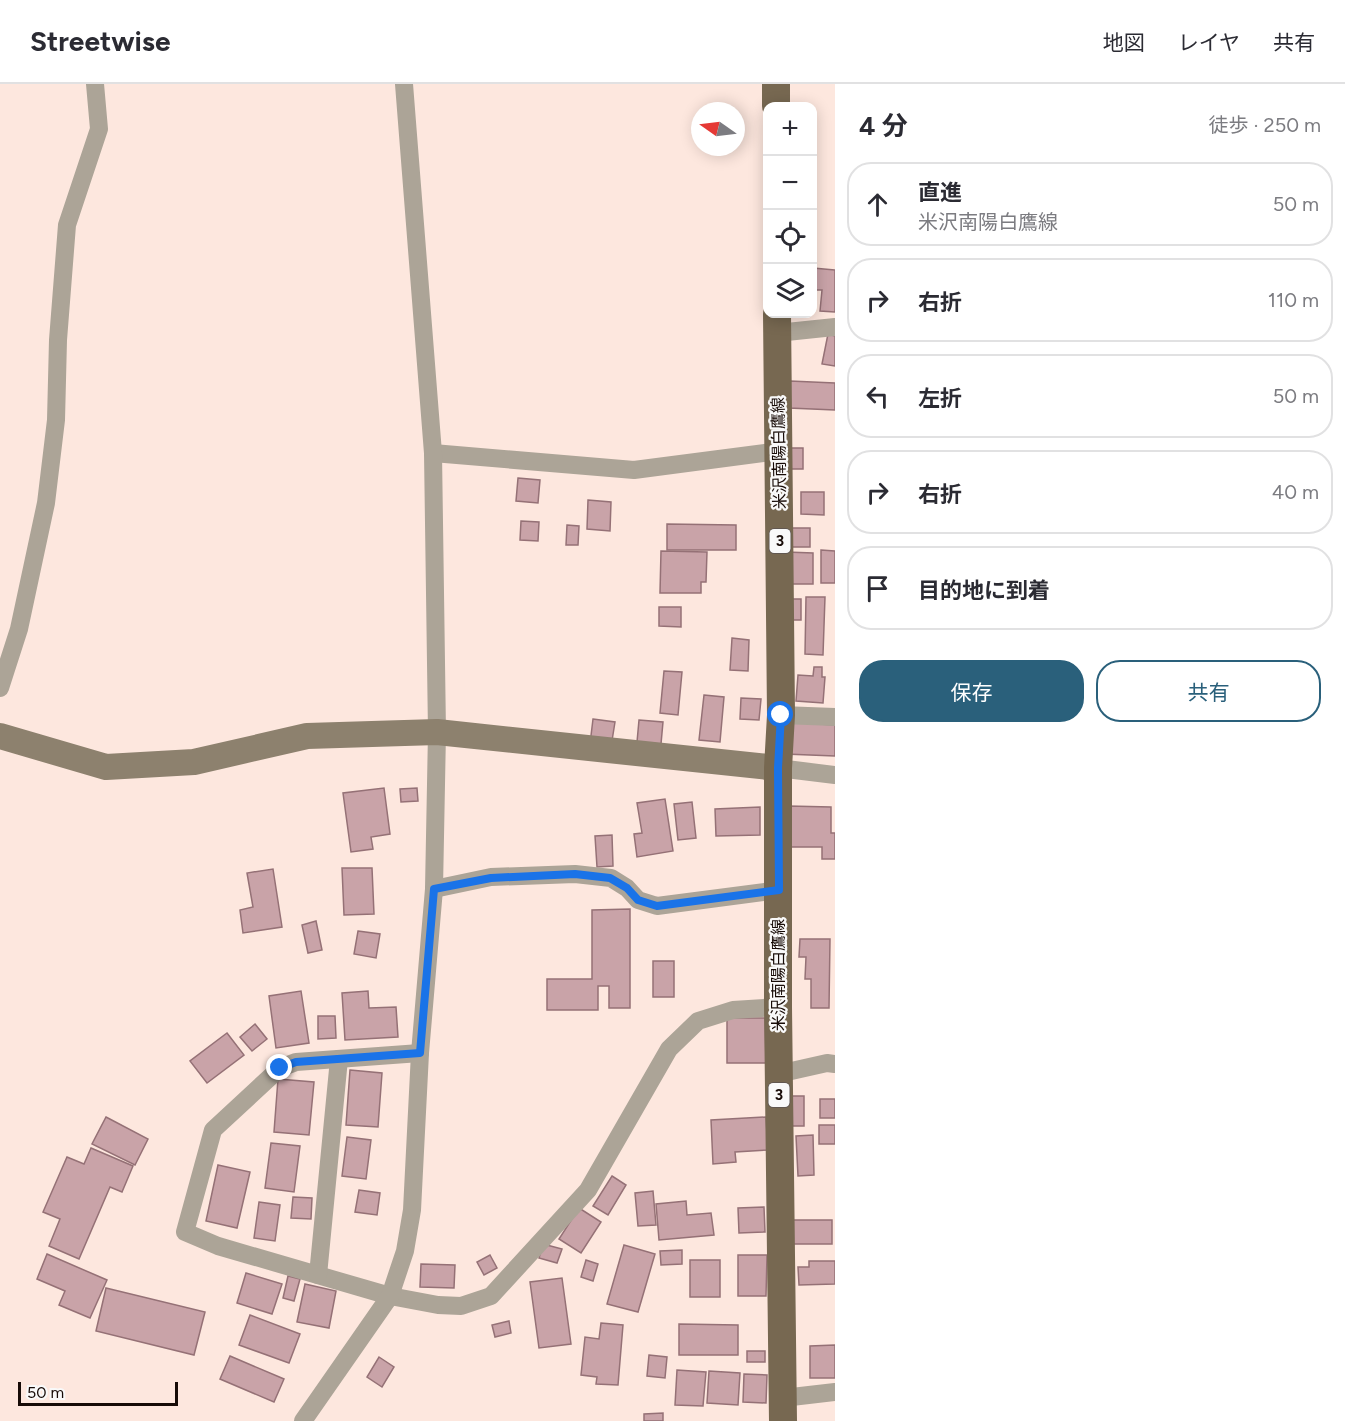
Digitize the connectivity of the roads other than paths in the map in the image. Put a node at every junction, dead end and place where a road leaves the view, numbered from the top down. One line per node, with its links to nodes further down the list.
1 (95, 84): 9 (street)
2 (404, 84): 8 (street)
3 (776, 84): 4 (main road)
4 (776, 102)
5 (777, 323): 6 (street); 7 (main road, 米沢南陽白鷹線 / 3)
6 (835, 327)
7 (779, 451): 8 (street); 10 (main road, 米沢南陽白鷹線 / 3)
8 (433, 453): 12 (street)
9 (0, 688)
10 (781, 715): 11 (street); 14 (main road, 米沢南陽白鷹線 / 3)
11 (835, 717)
12 (437, 732): 13 (street); 14 (street); 16 (street)
13 (0, 735)
14 (778, 768): 15 (street); 17 (main road, 米沢南陽白鷹線 / 3)
15 (835, 775)
16 (434, 889): 17 (street); 19 (street)
17 (779, 890): 18 (main road, 米沢南陽白鷹線 / 3)
18 (778, 1007): 22 (main road, 米沢南陽白鷹線 / 3); 24 (street)
19 (420, 1053): 20 (street); 24 (street)
20 (339, 1059): 23 (street); 23 (street)
21 (835, 1064): 22 (street)
22 (778, 1074): 26 (main road, 米沢南陽白鷹線 / 3)
23 (318, 1275): 24 (street)
24 (390, 1296): 27 (street)
25 (835, 1392): 26 (street)
26 (783, 1410)
27 (303, 1421)

